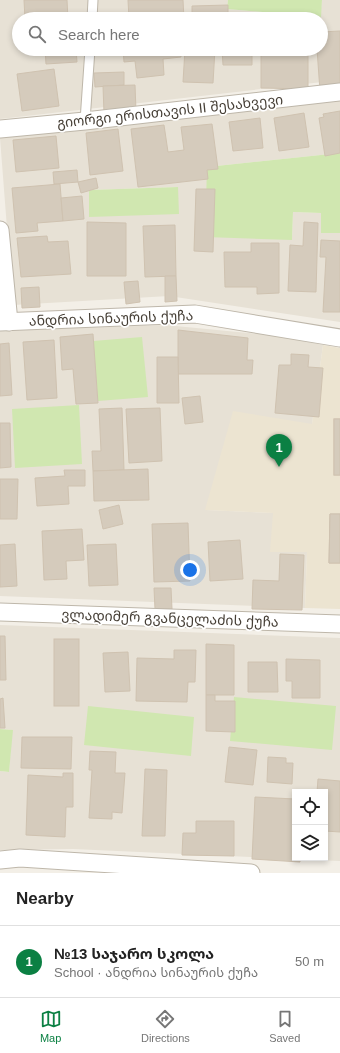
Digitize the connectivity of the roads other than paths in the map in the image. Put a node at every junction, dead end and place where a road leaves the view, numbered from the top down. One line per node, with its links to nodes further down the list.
1 (93, 0): 2 (lane)
2 (92, 12)
3 (90, 56): 5 (lane)
4 (340, 92): 5 (street, გიორგი ერისთავის II შესახვევი)
5 (85, 121): 6 (street, გიორგი ერისთავის II შესახვევი)
6 (0, 129)
7 (0, 230): 8 (street)
8 (4, 322): 9 (street, ანდრია სინაურის ქუჩა)
9 (340, 338)
10 (0, 612): 11 (street, ვლადიმერ გვანცელაძის ქუჩა)
11 (340, 624)
12 (0, 860): 13 (street)
13 (251, 873)

